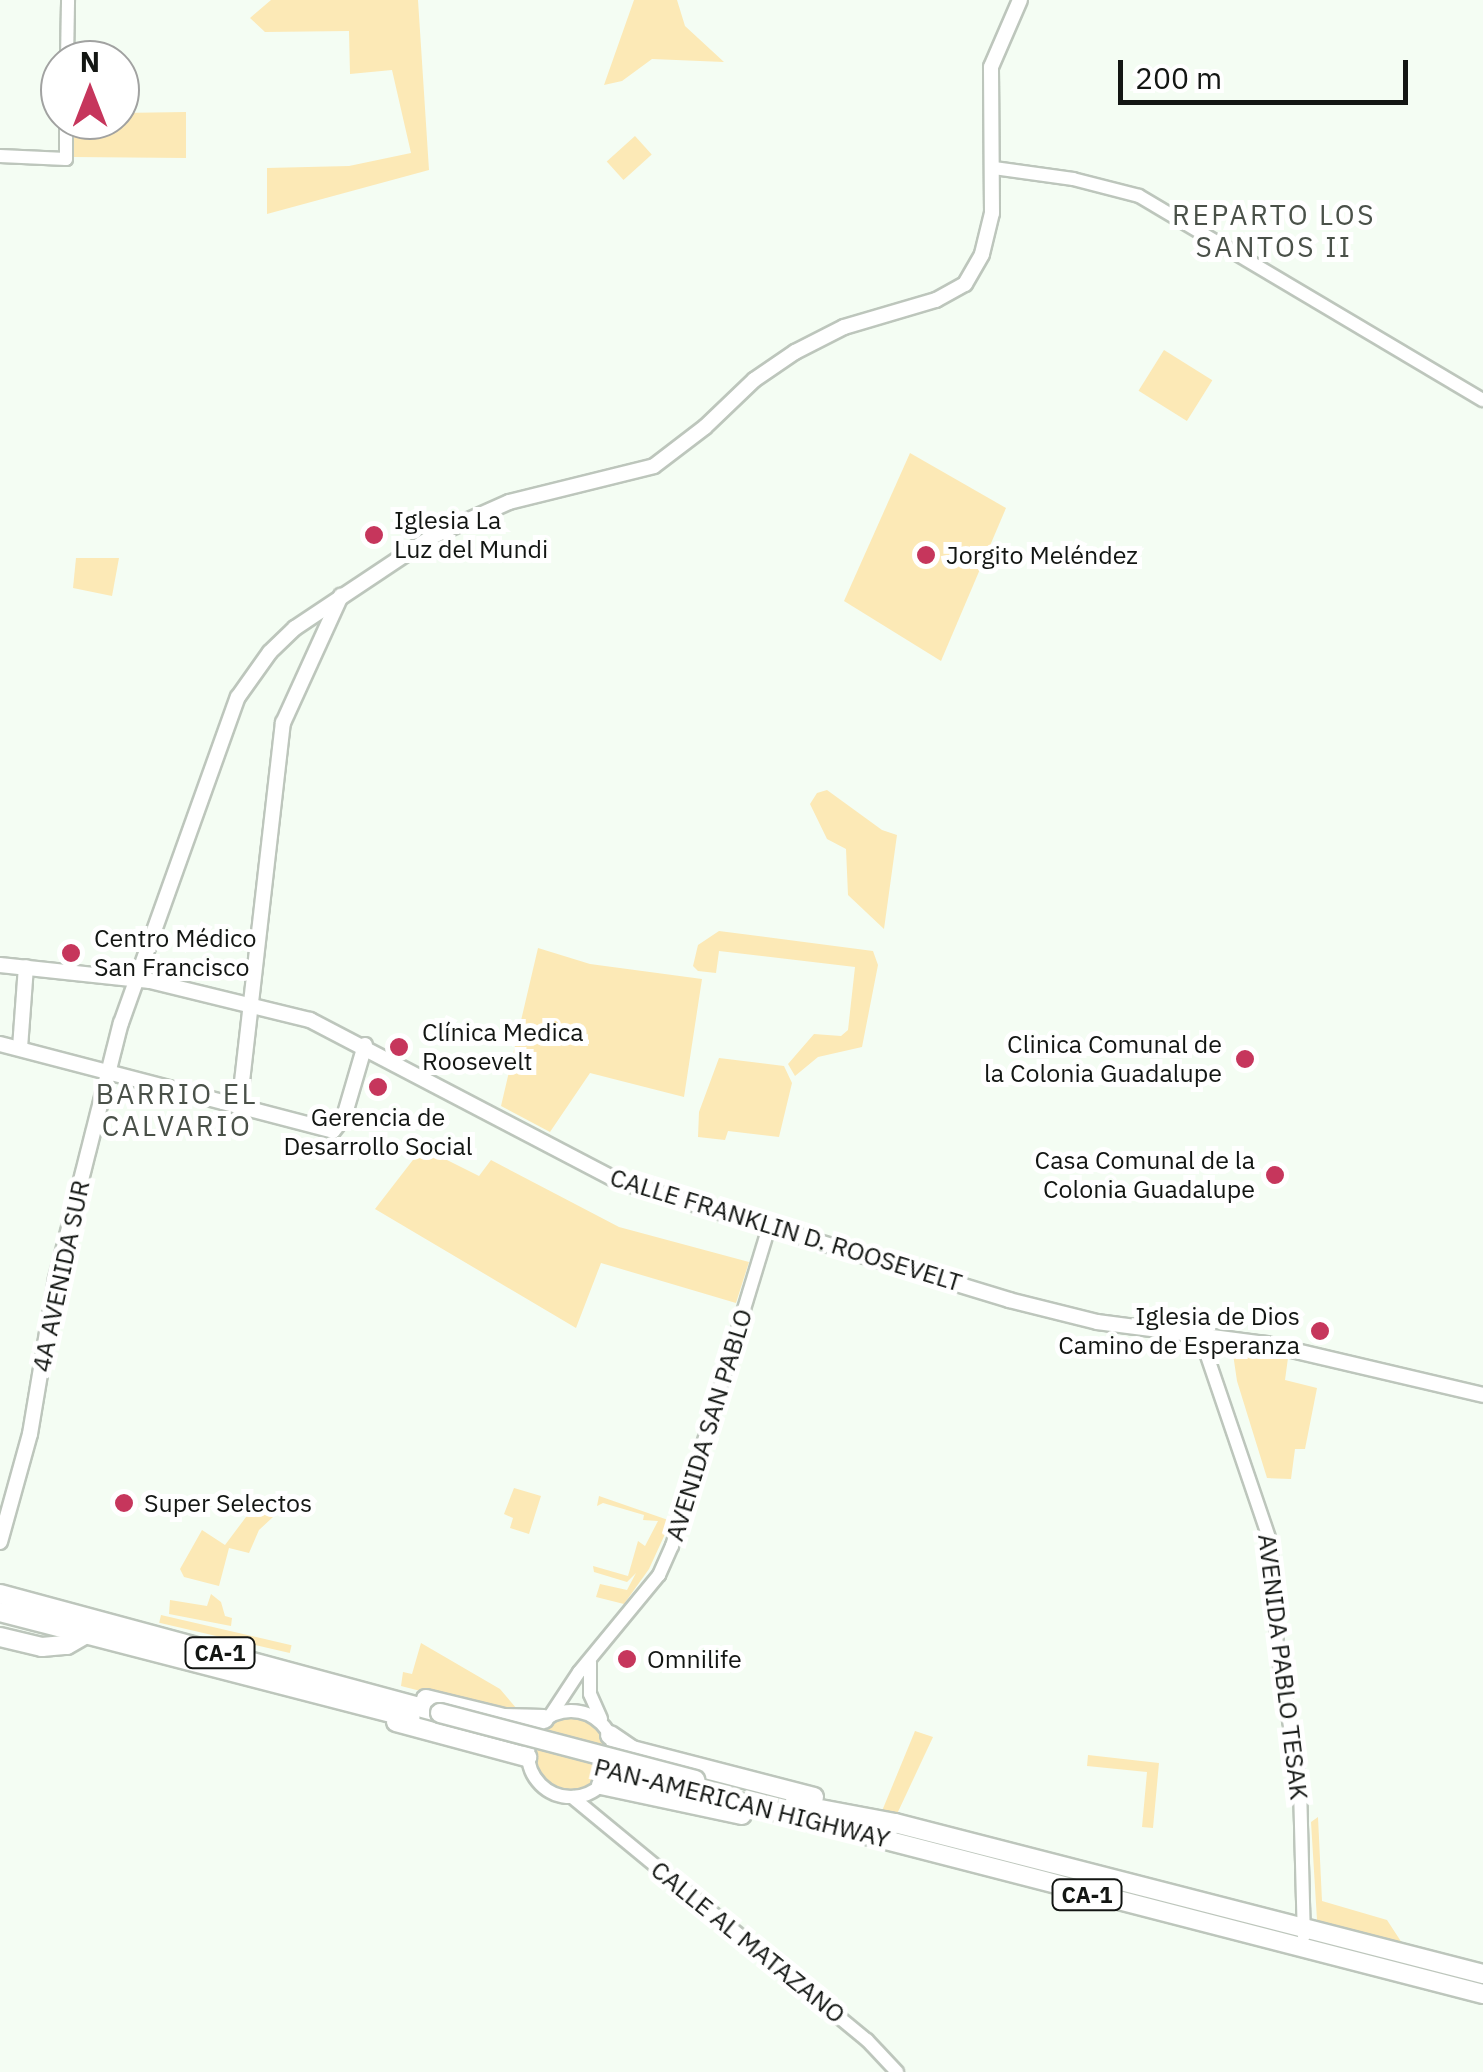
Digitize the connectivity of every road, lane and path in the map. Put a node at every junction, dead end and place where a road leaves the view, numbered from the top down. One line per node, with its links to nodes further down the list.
1 (68, 0): 3 (street)
2 (1020, 0): 6 (main road, 4A AVENIDA SUR)
3 (67, 40)
4 (66, 140): 5 (street)
5 (0, 156)
6 (994, 168): 7 (street); 8 (main road, 4A AVENIDA SUR)
7 (1483, 400)
8 (341, 596): 9 (main road, 4A AVENIDA SUR); 10 (main road)
9 (295, 628): 10 (main road); 13 (main road, 4A AVENIDA SUR)
10 (321, 640): 14 (main road)
11 (0, 965): 12 (main road, CALLE FRANKLIN D. ROOSEVELT)
12 (26, 967): 13 (main road, CALLE FRANKLIN D. ROOSEVELT); 17 (main road)
13 (136, 980): 14 (main road, CALLE FRANKLIN D. ROOSEVELT); 18 (main road, 4A AVENIDA SUR)
14 (249, 1002): 16 (main road, CALLE FRANKLIN D. ROOSEVELT); 19 (main road)
15 (0, 1044): 17 (main road)
16 (366, 1045): 19 (main road); 20 (main road, CALLE FRANKLIN D. ROOSEVELT)
17 (20, 1048): 18 (main road)
18 (111, 1071): 19 (main road); 23 (main road, 4A AVENIDA SUR)
19 (239, 1108)
20 (769, 1226): 21 (main road, CALLE FRANKLIN D. ROOSEVELT); 28 (street, AVENIDA SAN PABLO)
21 (1200, 1335): 22 (main road, CALLE FRANKLIN D. ROOSEVELT); 43 (street, AVENIDA PABLO TESAK)
22 (1483, 1395)
23 (0, 1542)
24 (0, 1594): 29 (highway, PAN-AMERICAN HIGHWAY / CA-1)
25 (0, 1612): 26 (highway, PAN-AMERICAN HIGHWAY / CA-1)
26 (86, 1634): 27 (highway); 29 (highway, PAN-AMERICAN HIGHWAY / CA-1)
27 (0, 1637)
28 (590, 1660): 30 (street, AVENIDA SAN PABLO); 31 (street)
29 (248, 1668): 30 (highway); 32 (highway); 33 (highway, PAN-AMERICAN HIGHWAY / CA-1, bridge)
30 (546, 1718): 31 (street); 32 (street)
31 (607, 1731): 34 (street); 37 (highway)
32 (527, 1757): 35 (street)
33 (693, 1785): 37 (highway, PAN-AMERICAN HIGHWAY / CA-1); 38 (highway, PAN-AMERICAN HIGHWAY / CA-1)
34 (597, 1788): 35 (street); 36 (street); 38 (highway)
35 (572, 1797): 36 (street, CALLE AL MATAZANO)
36 (598, 1814): 47 (street, CALLE AL MATAZANO)
37 (894, 1823): 39 (highway, PAN-AMERICAN HIGHWAY / CA-1)
38 (927, 1850): 41 (highway, PAN-AMERICAN HIGHWAY / CA-1)
39 (1128, 1882): 40 (highway, PAN-AMERICAN HIGHWAY / CA-1); 41 (highway)
40 (1155, 1888): 42 (highway); 43 (highway, PAN-AMERICAN HIGHWAY / CA-1)
41 (1119, 1904): 42 (highway, PAN-AMERICAN HIGHWAY / CA-1)
42 (1149, 1911): 44 (highway, PAN-AMERICAN HIGHWAY / CA-1)
43 (1307, 1929): 44 (street, AVENIDA PABLO TESAK); 45 (highway, PAN-AMERICAN HIGHWAY / CA-1)
44 (1299, 1948): 46 (highway, PAN-AMERICAN HIGHWAY / CA-1)
45 (1483, 1974)
46 (1483, 1994)
47 (897, 2072)

